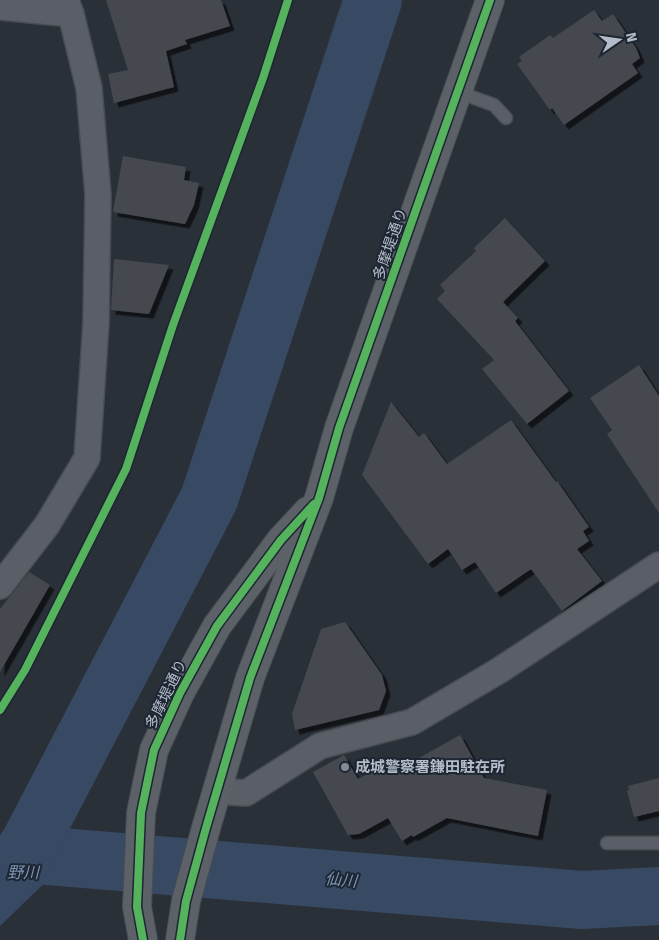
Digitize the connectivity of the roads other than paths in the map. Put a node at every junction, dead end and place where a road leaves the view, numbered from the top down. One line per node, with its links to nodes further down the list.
1 (490, 0): 4 (main road, 多摩堤通り)
2 (0, 7): 3 (street)
3 (68, 7): 8 (street)
4 (458, 92): 5 (lane); 6 (main road, 多摩堤通り)
5 (506, 118)
6 (319, 498): 9 (main road, 多摩堤通り); 12 (main road, 多摩堤通り)
7 (659, 565): 9 (street)
8 (0, 586)
9 (216, 791): 13 (main road, 多摩堤通り)
10 (607, 843): 11 (lane)
11 (659, 843)
12 (143, 940)
13 (180, 940)

